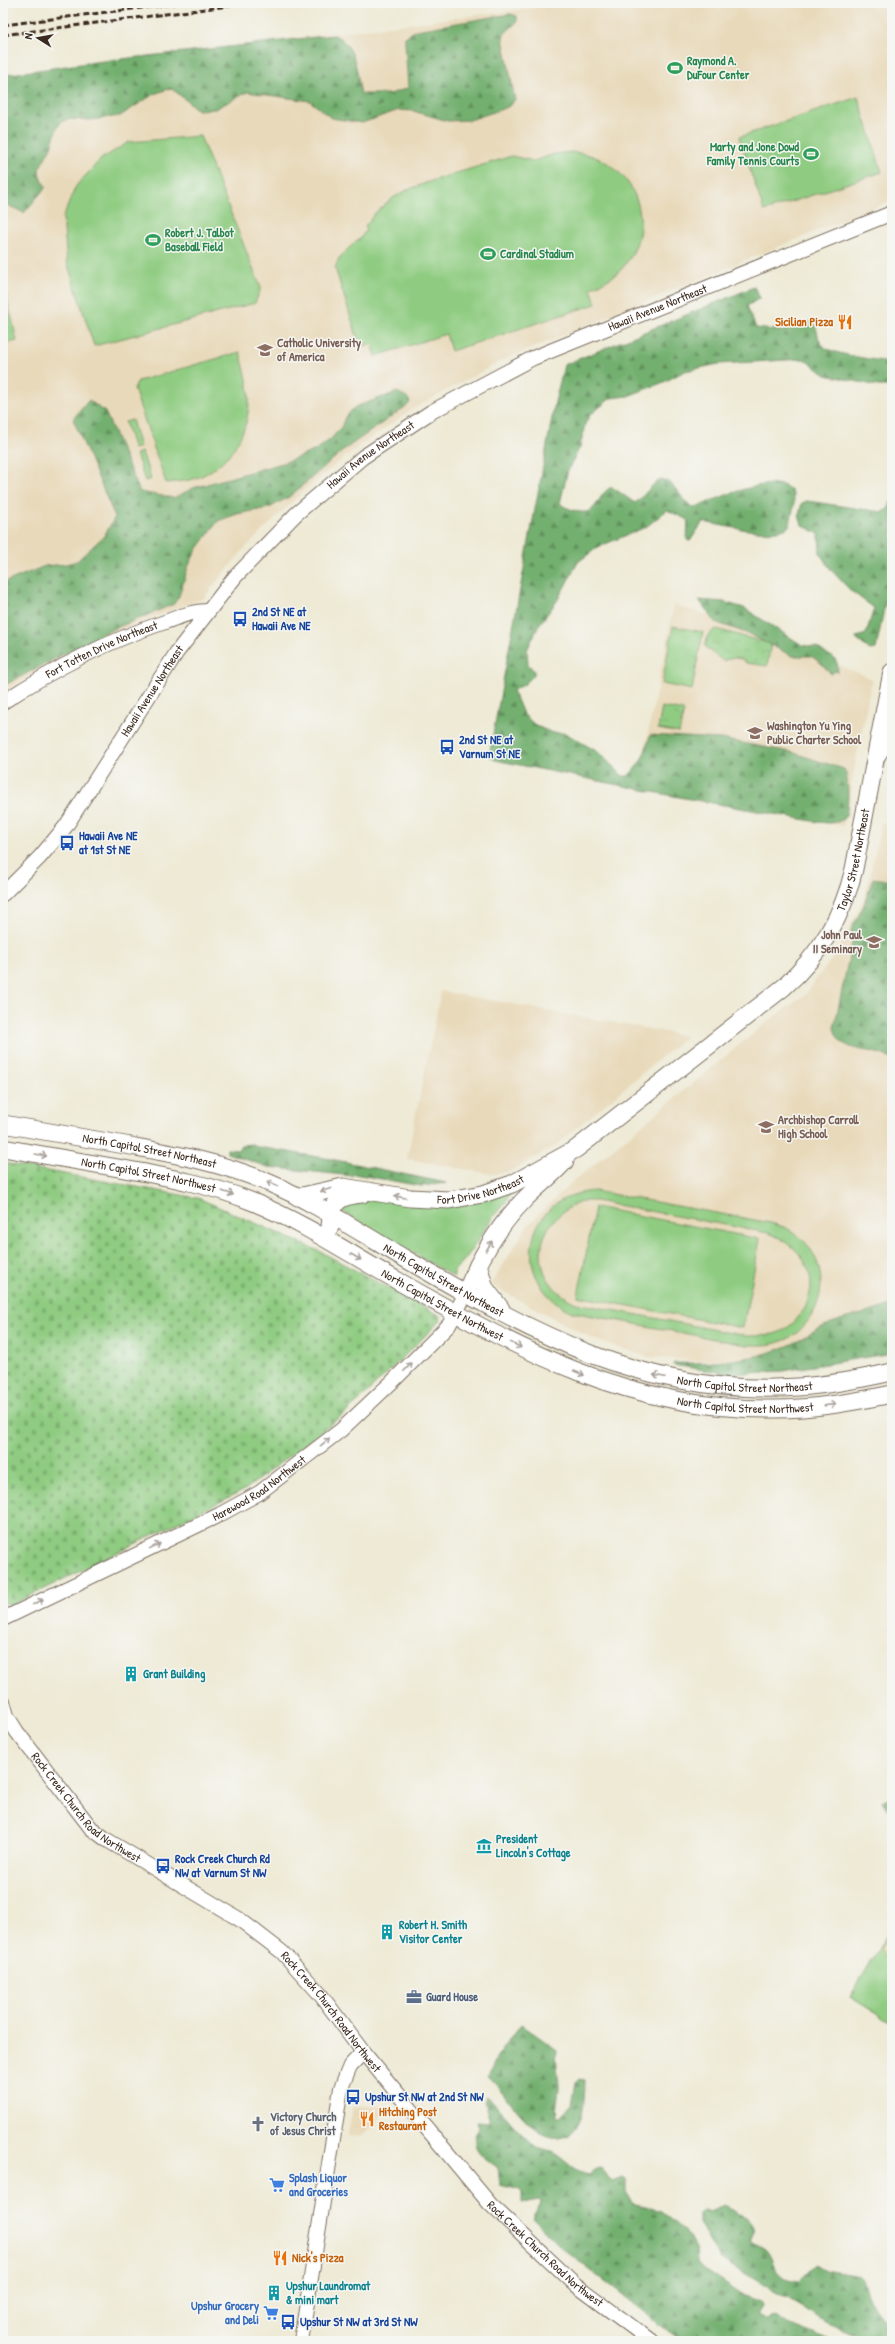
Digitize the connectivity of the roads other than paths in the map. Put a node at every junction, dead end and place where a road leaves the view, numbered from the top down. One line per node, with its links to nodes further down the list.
1 (892, 213): 2 (street, Hawaii Avenue Northeast)
2 (207, 611): 4 (street, Fort Totten Drive Northeast); 7 (street, Hawaii Avenue Northeast)
3 (892, 675): 6 (main road, Taylor Street Northeast)
4 (3, 702)
5 (892, 734): 6 (street)
6 (875, 761): 8 (main road, Taylor Street Northeast)
7 (3, 894)
8 (713, 1043): 11 (main road, Fort Drive Northeast)
9 (3, 1124): 13 (main road, North Capitol Street Northeast, one-way to 9)
10 (3, 1148): 15 (main road, North Capitol Street Northwest, one-way to 15)
11 (576, 1149): 12 (main road, Fort Drive Northeast, one-way to 12); 16 (main road, Fort Drive Northeast, one-way to 11)
12 (378, 1193): 13 (main road, one-way to 13); 14 (main road)
13 (298, 1197): 14 (main road, North Capitol Street Northeast)
14 (331, 1216): 15 (main road); 18 (main road, North Capitol Street Northeast)
15 (330, 1242): 17 (main road, North Capitol Street Northwest, one-way to 17)
16 (478, 1265): 18 (main road, Fort Drive Northeast); 20 (main road)
17 (400, 1282): 18 (main road); 19 (main road, North Capitol Street Northwest)
18 (466, 1294): 19 (street, Harewood Road Northwest); 20 (main road, North Capitol Street Northeast)
19 (457, 1313): 22 (main road, North Capitol Street Northwest, one-way to 22); 23 (street, Harewood Road Northwest, one-way to 19)
20 (505, 1314): 21 (main road, North Capitol Street Northeast, one-way to 20)
21 (892, 1372)
22 (892, 1394)
23 (3, 1619)
24 (3, 1702): 25 (street, Rock Creek Church Road Northwest)
25 (363, 2052): 26 (street); 27 (street, Rock Creek Church Road Northwest)
26 (301, 2341)
27 (651, 2341)

